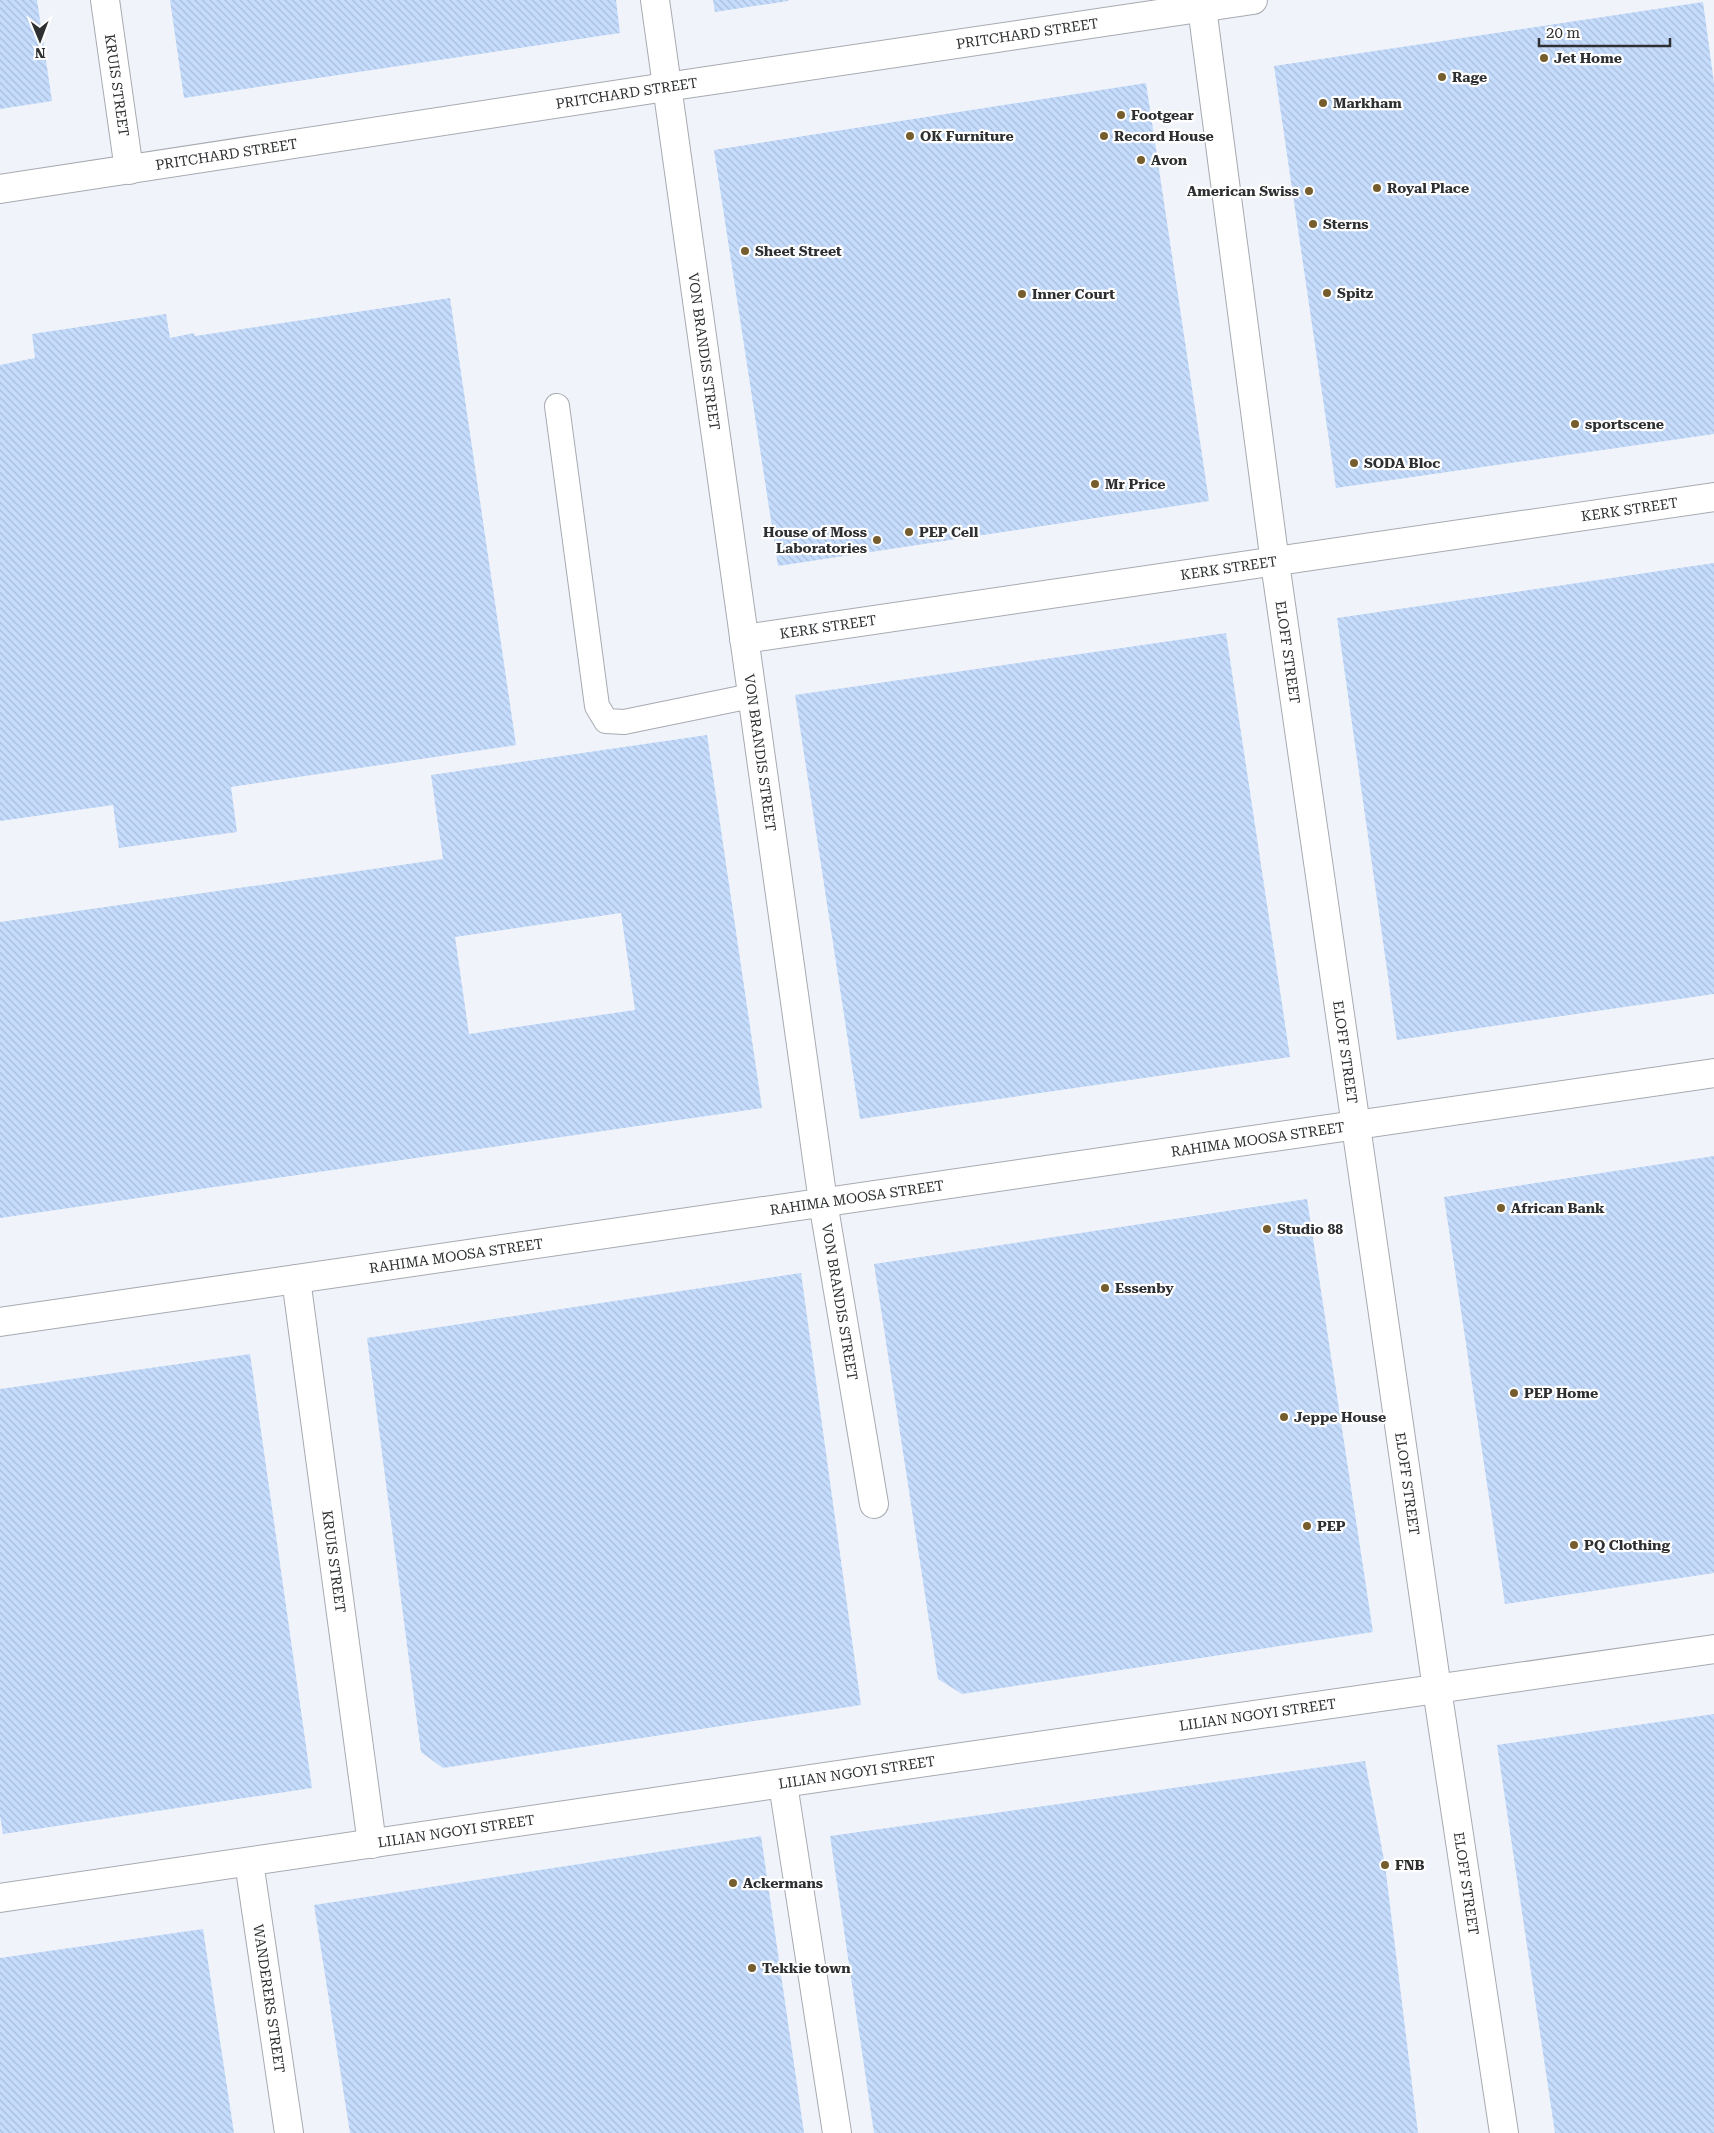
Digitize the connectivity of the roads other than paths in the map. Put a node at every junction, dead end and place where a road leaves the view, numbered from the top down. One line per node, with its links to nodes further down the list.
1 (105, 0): 6 (street, KRUIS STREET)
2 (655, 0): 5 (street, VON BRANDIS STREET)
3 (1253, 0): 4 (street, PRITCHARD STREET)
4 (1201, 3): 5 (street, PRITCHARD STREET); 10 (street, ELOFF STREET)
5 (666, 87): 6 (street, PRITCHARD STREET); 11 (street, VON BRANDIS STREET)
6 (129, 170): 7 (street, PRITCHARD STREET)
7 (0, 189)
8 (557, 406): 12 (lane)
9 (1714, 497): 10 (street, KERK STREET)
10 (1275, 563): 11 (street, KERK STREET); 14 (street, ELOFF STREET)
11 (744, 639): 12 (street, VON BRANDIS STREET)
12 (751, 696): 15 (street, VON BRANDIS STREET)
13 (1714, 1073): 14 (street, RAHIMA MOOSA STREET)
14 (1356, 1125): 15 (street, RAHIMA MOOSA STREET); 20 (street, ELOFF STREET)
15 (823, 1202): 16 (street, RAHIMA MOOSA STREET); 18 (street, VON BRANDIS STREET)
16 (296, 1279): 17 (street, RAHIMA MOOSA STREET); 22 (street, KRUIS STREET)
17 (0, 1322)
18 (874, 1504)
19 (1714, 1649): 20 (street, LILIAN NGOYI STREET)
20 (1437, 1690): 21 (street, LILIAN NGOYI STREET); 27 (street, ELOFF STREET)
21 (783, 1784): 22 (street, LILIAN NGOYI STREET); 26 (street)
22 (372, 1844): 23 (street, LILIAN NGOYI STREET)
23 (249, 1862): 24 (street, LILIAN NGOYI STREET); 25 (street, WANDERERS STREET)
24 (0, 1898)
25 (289, 2133)
26 (837, 2133)
27 (1504, 2133)

